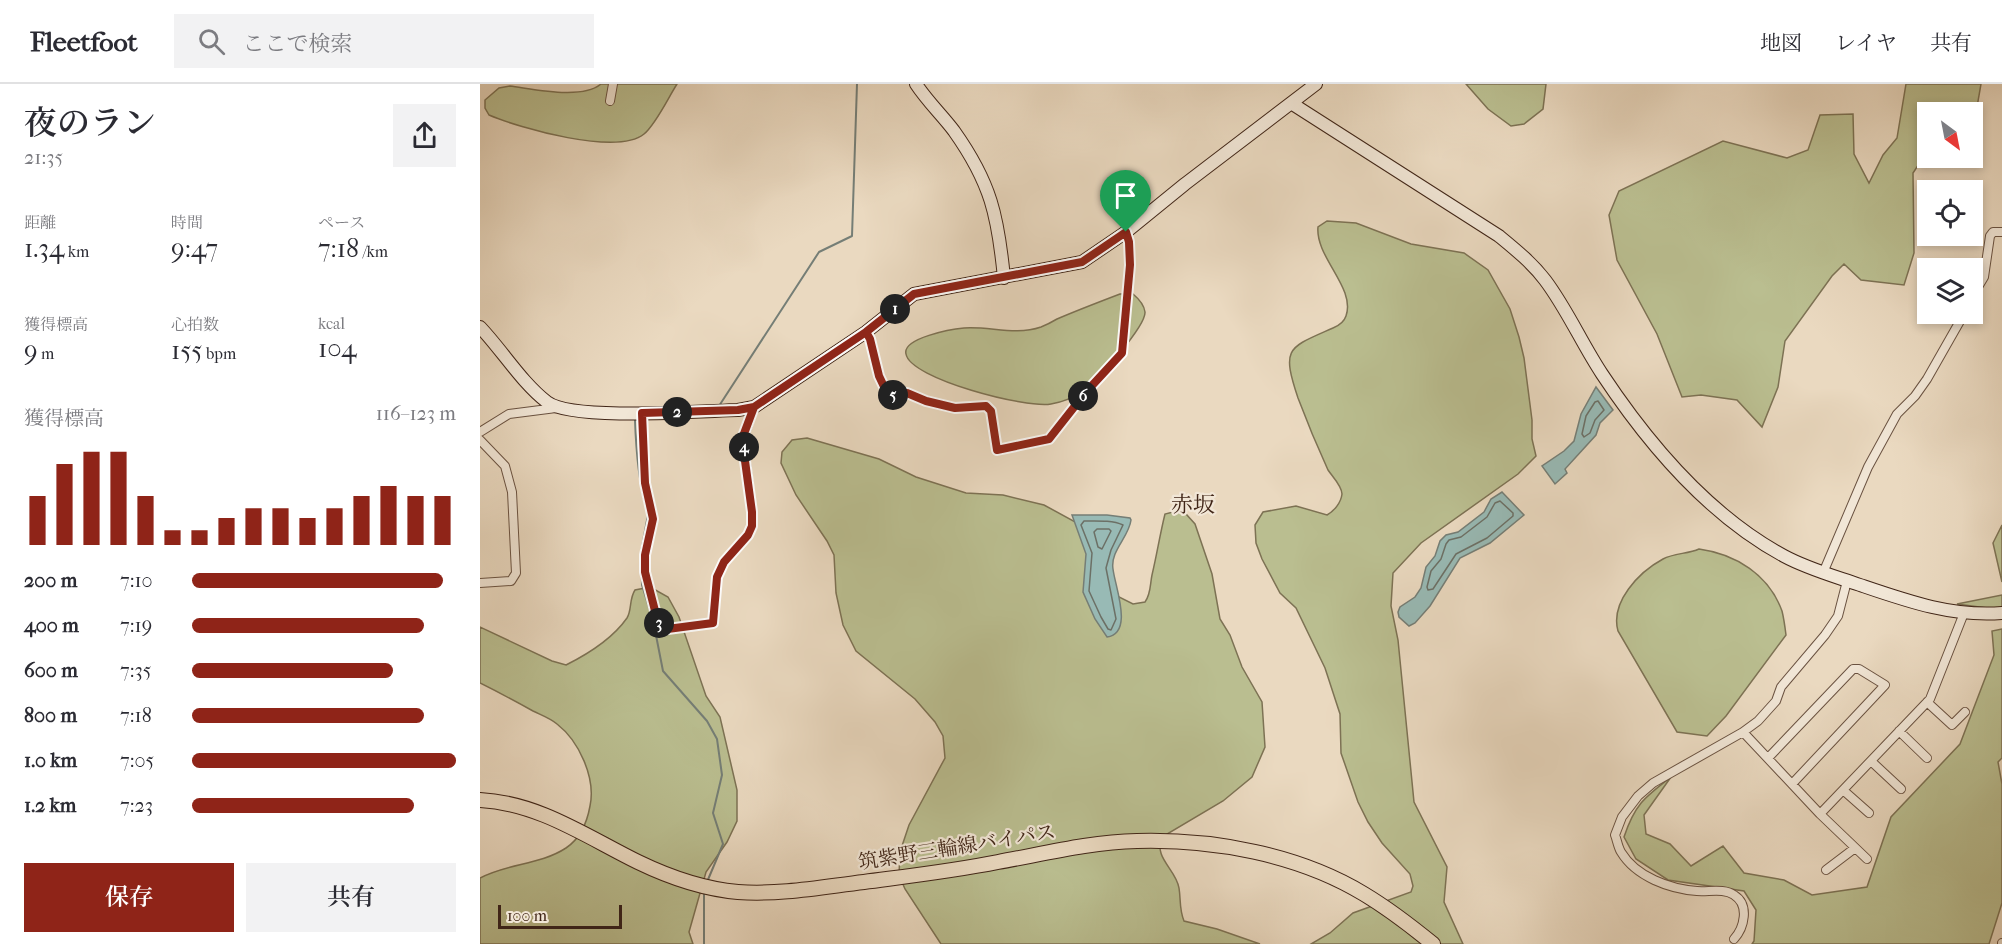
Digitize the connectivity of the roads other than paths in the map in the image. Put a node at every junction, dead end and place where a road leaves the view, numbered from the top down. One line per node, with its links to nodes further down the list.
1 (613, 84): 4 (street)
2 (916, 84): 8 (street)
3 (1316, 84): 5 (street)
4 (610, 101)
5 (1291, 103): 6 (street); 18 (street)
6 (1126, 232): 8 (street); 12 (street)
7 (2002, 232): 9 (street)
8 (1004, 278): 12 (street)
9 (1983, 279)
10 (1958, 324): 18 (street)
11 (480, 327): 14 (street)
12 (866, 332): 13 (street)
13 (754, 407): 15 (street); 15 (street)
14 (556, 408): 15 (street); 16 (street)
15 (642, 413)
16 (480, 432)
17 (480, 440): 20 (street)
18 (1823, 573): 19 (street)
19 (1847, 581): 21 (street); 26 (street)
20 (480, 583)
21 (1964, 613): 22 (street); 23 (street)
22 (2002, 613)
23 (1927, 702): 24 (street); 25 (street)
24 (1965, 712)
25 (1899, 731): 28 (street); 29 (street)
26 (1743, 732): 27 (street); 39 (street)
27 (1768, 758): 30 (street); 30 (street)
28 (1927, 758)
29 (1870, 761): 31 (street); 32 (street)
30 (1792, 784): 35 (street)
31 (1901, 789)
32 (1843, 790): 34 (street); 35 (street)
33 (480, 800): 40 (main road, 筑紫野三輪線バイパス)
34 (1869, 813)
35 (1820, 814): 36 (street)
36 (1855, 848): 37 (street); 38 (street)
37 (1867, 860)
38 (1826, 870)
39 (1734, 939)
40 (1433, 944)

